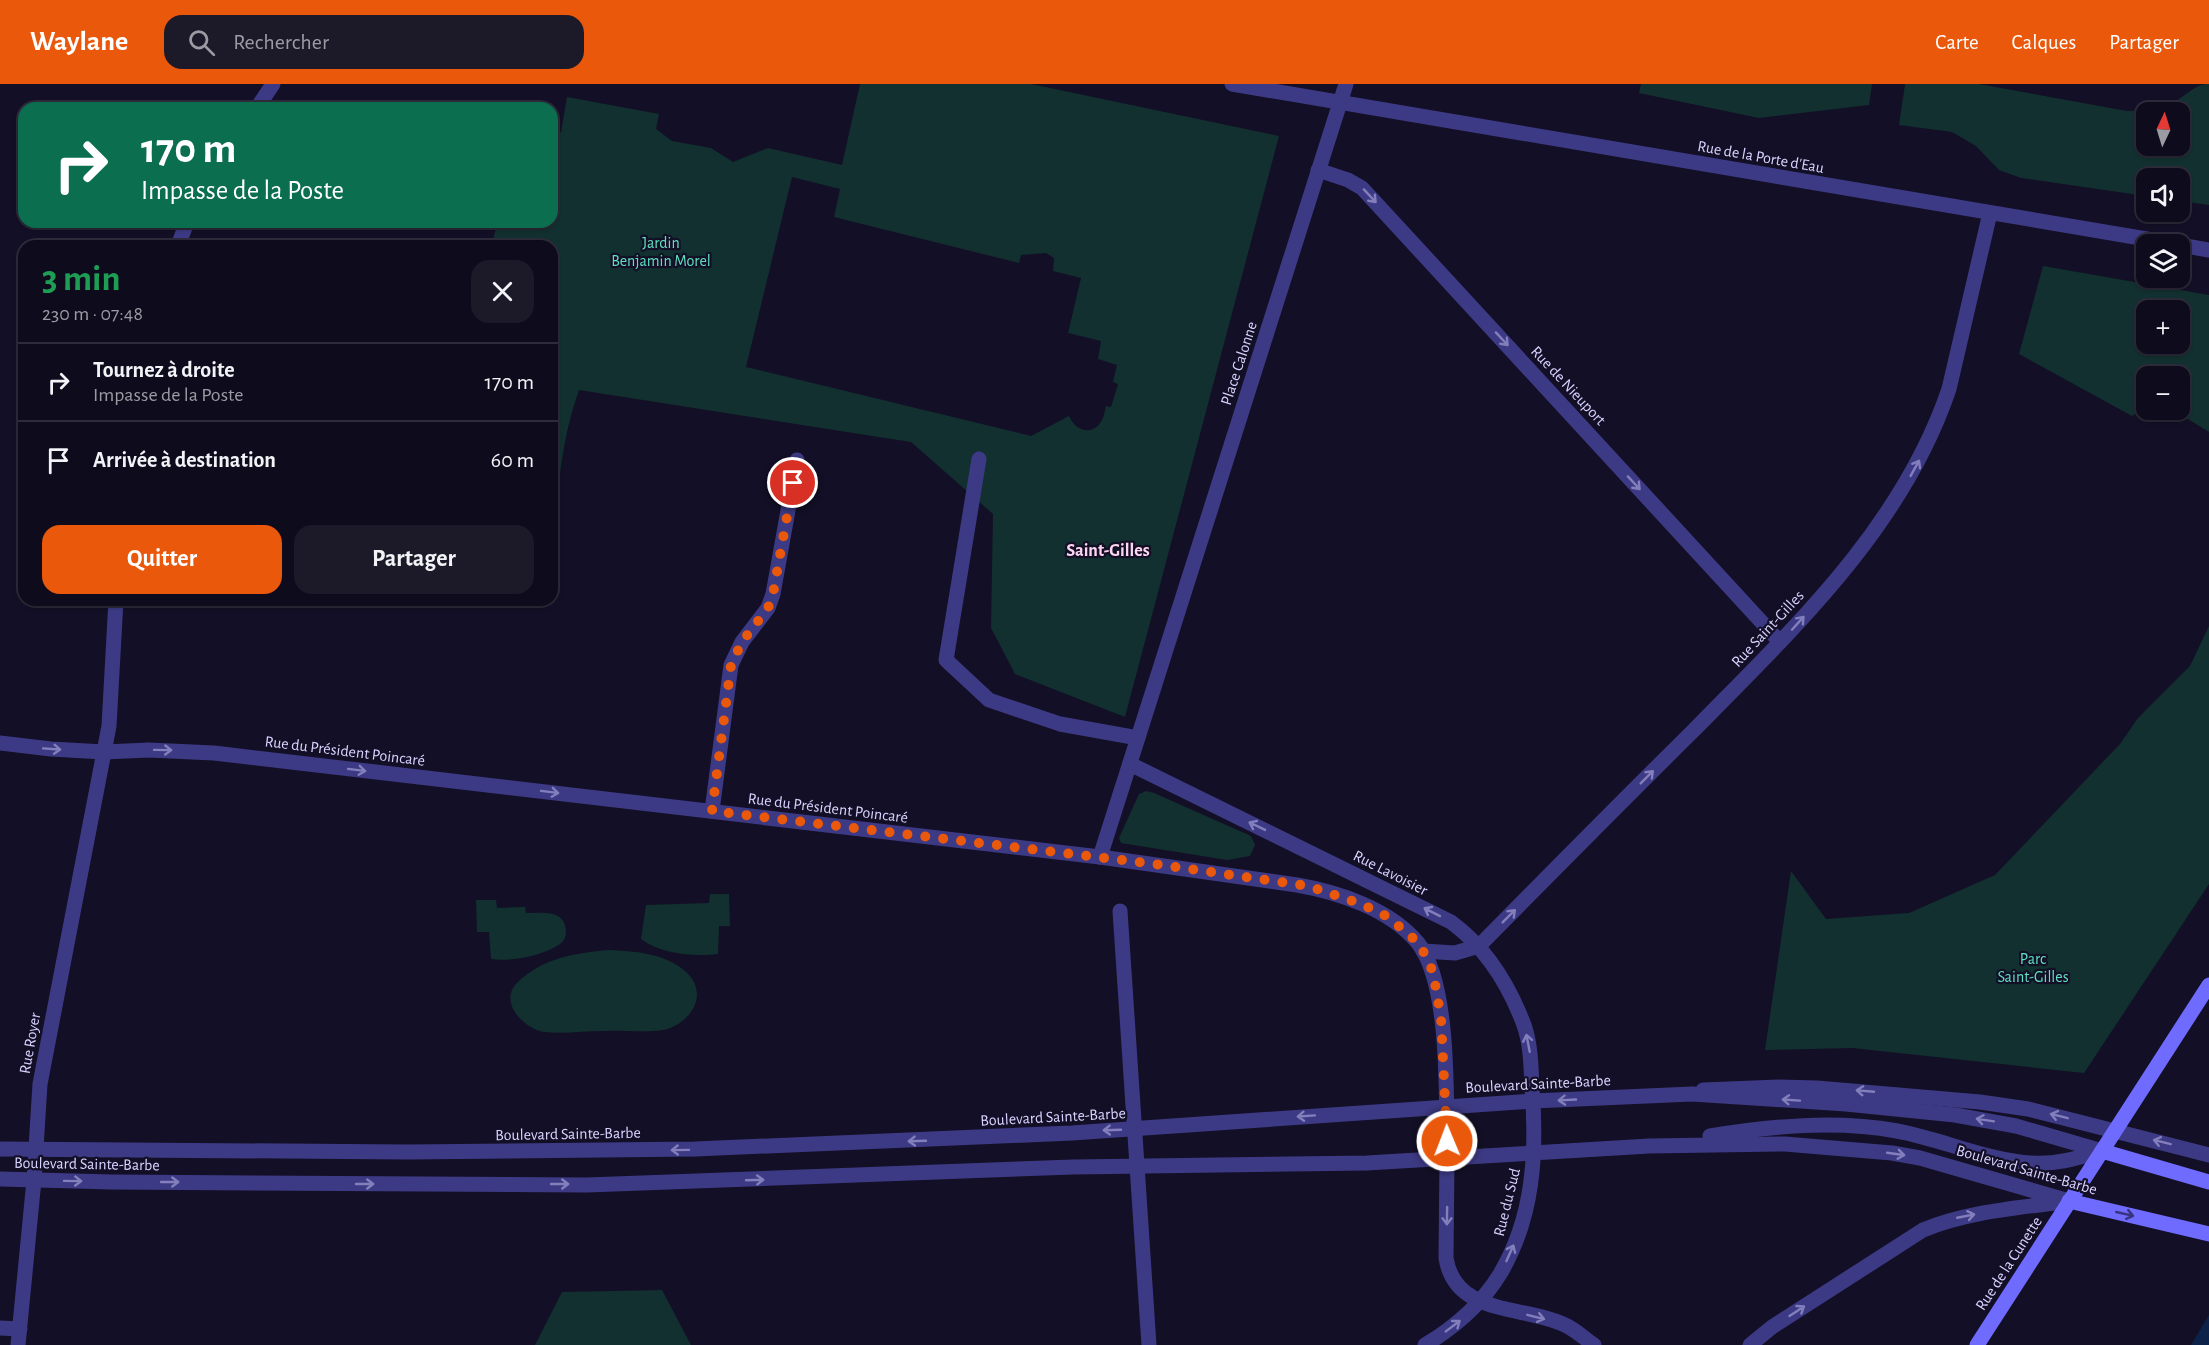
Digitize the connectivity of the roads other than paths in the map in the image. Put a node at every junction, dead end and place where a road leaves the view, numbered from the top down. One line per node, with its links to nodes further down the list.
1 (273, 84): 4 (street)
2 (1232, 84): 5 (street)
3 (1346, 84): 5 (street, Place Calonne)
4 (261, 102)
5 (1340, 103): 6 (street, Place Calonne); 7 (street, Rue de la Porte d'Eau)
6 (1318, 170): 14 (street, Rue de Nieuport, one-way to 14); 15 (street, Place Calonne)
7 (1990, 213): 8 (street, Rue de la Porte d'Eau); 14 (street, Rue Saint-Gilles, one-way to 7)
8 (2136, 238)
9 (2190, 247): 10 (street, Rue de la Porte d'Eau)
10 (2209, 250)
11 (979, 459): 15 (street)
12 (797, 460): 19 (street)
13 (116, 606): 17 (street, Rue Royer)
14 (1780, 642): 22 (street, Rue Saint-Gilles, one-way to 14)
15 (1138, 738): 18 (street, Place Calonne)
16 (0, 743): 17 (street, Rue du Président Poincaré, one-way to 17)
17 (104, 752): 19 (street, Rue du Président Poincaré, one-way to 19); 32 (street, Rue Royer)
18 (1130, 764): 20 (street, Place Calonne); 22 (street, Rue Lavoisier, one-way to 18)
19 (712, 811): 20 (street, Rue du Président Poincaré)
20 (1100, 857): 23 (street, Rue du Président Poincaré)
21 (1120, 911): 28 (street)
22 (1479, 946): 23 (street); 26 (street, Rue Lavoisier, one-way to 22)
23 (1423, 951): 27 (street, Rue du Président Poincaré)
24 (2209, 985): 29 (main road, Rue de la Cunette)
25 (1626, 1096): 26 (street, Boulevard Sainte-Barbe, one-way to 26); 29 (street, one-way to 25); 33 (street, Boulevard Sainte-Barbe, one-way to 25)
26 (1533, 1101): 27 (street, Boulevard Sainte-Barbe); 34 (street, Rue du Sud)
27 (1446, 1107): 28 (street, Boulevard Sainte-Barbe, one-way to 28); 36 (street, Rue du Président Poincaré)
28 (1135, 1129): 32 (street, Boulevard Sainte-Barbe, one-way to 32); 37 (street)
29 (2115, 1130): 33 (main road, Rue de la Cunette); 35 (street, one-way to 29)
30 (1648, 1146): 33 (street, Boulevard Sainte-Barbe); 34 (street, Boulevard Sainte-Barbe); 41 (street, Boulevard Sainte-Barbe, one-way to 41)
31 (0, 1149): 32 (street, Boulevard Sainte-Barbe)
32 (35, 1149): 39 (street, Rue Royer)
33 (2102, 1151): 40 (main road, Boulevard Sainte-Barbe); 41 (main road, Rue de la Cunette)
34 (1535, 1152): 36 (street, Boulevard Sainte-Barbe); 43 (street, Rue du Sud, one-way to 34)
35 (2209, 1155)
36 (1447, 1158): 37 (street, Boulevard Sainte-Barbe); 43 (street, one-way to 43)
37 (1137, 1166): 39 (street, Boulevard Sainte-Barbe, one-way to 37); 47 (street)
38 (0, 1179): 39 (street, Boulevard Sainte-Barbe)
39 (34, 1180): 45 (street, Rue Royer)
40 (2204, 1180)
41 (2070, 1201): 42 (main road, Boulevard Sainte-Barbe, one-way to 42); 50 (street, one-way to 41); 51 (main road, Rue de la Cunette)
42 (2209, 1234)
43 (1479, 1303): 48 (street, Rue du Sud, one-way to 43); 49 (street, one-way to 49)
44 (0, 1328): 45 (street)
45 (20, 1329): 46 (street, Rue Royer)
46 (18, 1345)
47 (1149, 1345)
48 (1425, 1345)
49 (1594, 1345)
50 (1750, 1345)
51 (1977, 1345)

